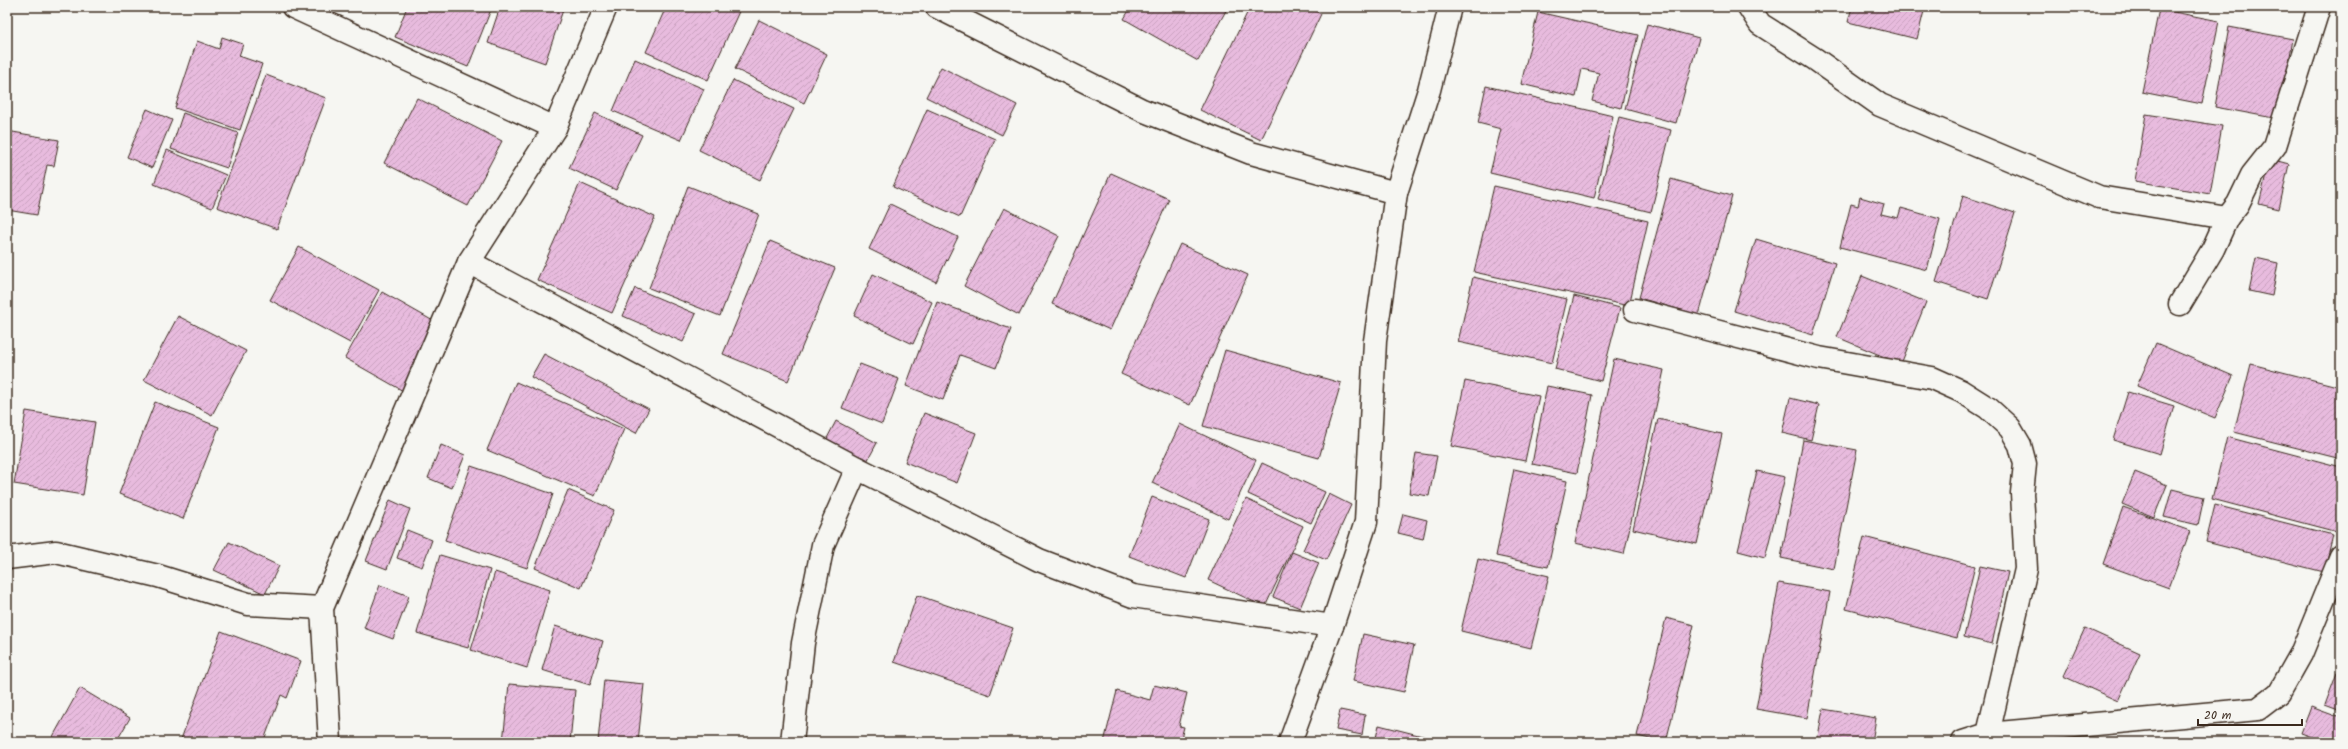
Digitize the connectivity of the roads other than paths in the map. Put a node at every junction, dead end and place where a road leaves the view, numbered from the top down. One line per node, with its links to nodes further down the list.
1 (293, 7): 7 (street)
2 (606, 7): 7 (street)
3 (937, 7): 8 (street)
4 (1450, 7): 8 (street)
5 (1749, 7): 9 (street)
6 (2319, 7): 9 (street)
7 (555, 128): 10 (street)
8 (1396, 193): 17 (street)
9 (2227, 218): 11 (street)
10 (470, 262): 13 (street); 16 (street)
11 (2180, 304)
12 (1635, 310): 18 (street)
13 (857, 468): 17 (street); 20 (street)
14 (2341, 556): 18 (street)
15 (7, 558): 16 (street)
16 (322, 608): 19 (street)
17 (1332, 626): 21 (street)
18 (1988, 734): 22 (street)
19 (330, 742)
20 (792, 742)
21 (1290, 742)
22 (1963, 742)

